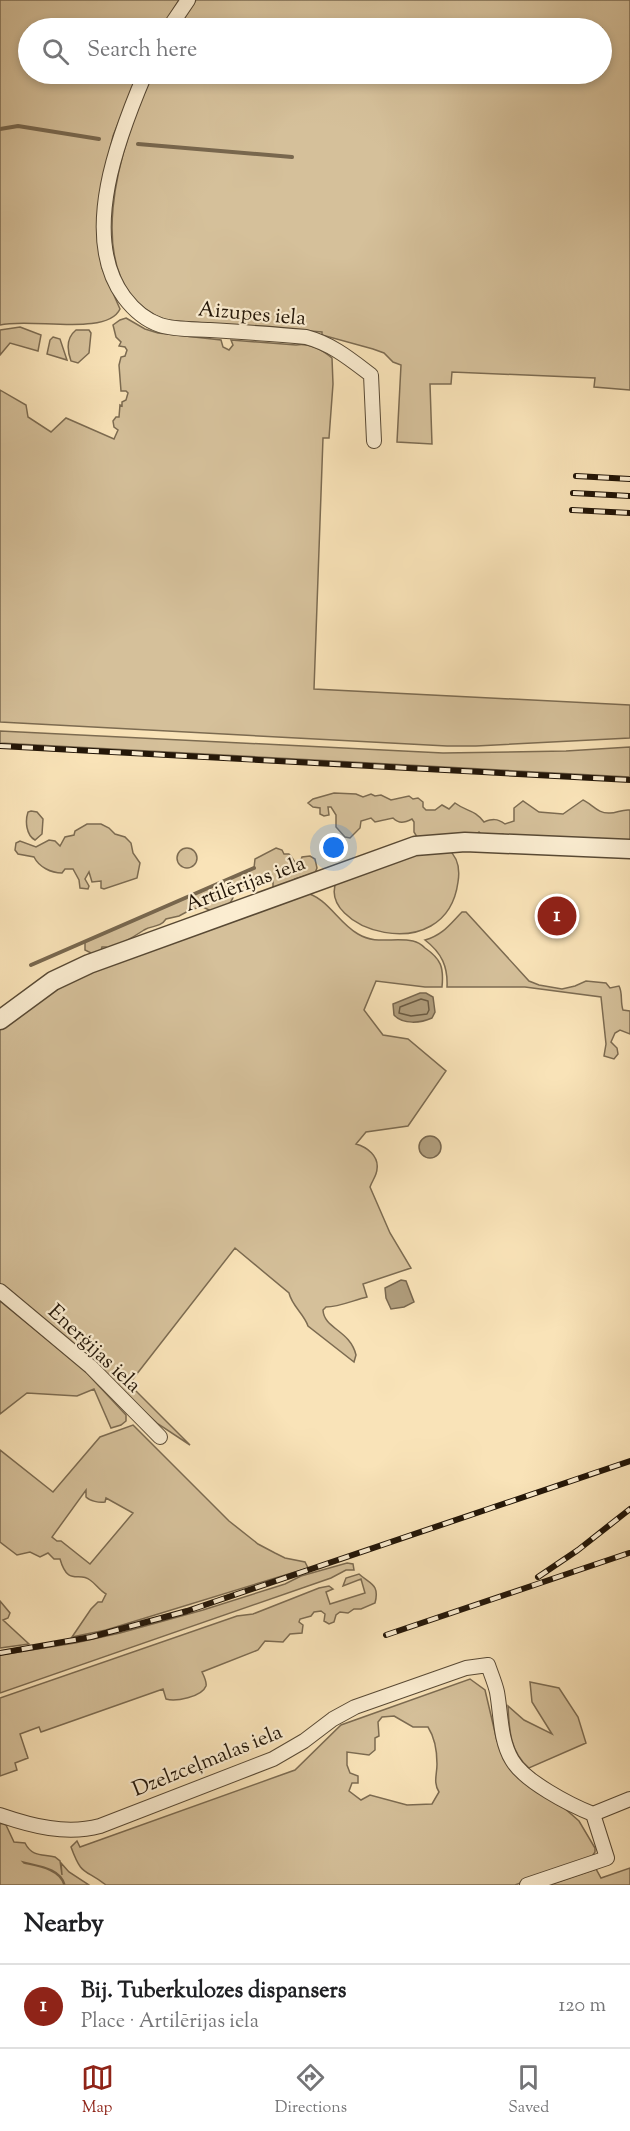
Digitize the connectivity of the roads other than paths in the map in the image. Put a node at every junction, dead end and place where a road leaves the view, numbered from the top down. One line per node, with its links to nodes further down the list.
1 (188, 0): 2 (street)
2 (176, 18)
3 (141, 84): 4 (street, Aizupes iela)
4 (374, 441)
5 (630, 849): 6 (street, Artilērijas iela)
6 (0, 1020)
7 (0, 1291): 8 (street, Enerģijas iela)
8 (160, 1437)
9 (630, 1799): 10 (street)
10 (593, 1814): 11 (street, Dzelzceļmalas iela); 12 (street)
11 (0, 1815)
12 (527, 1885)

